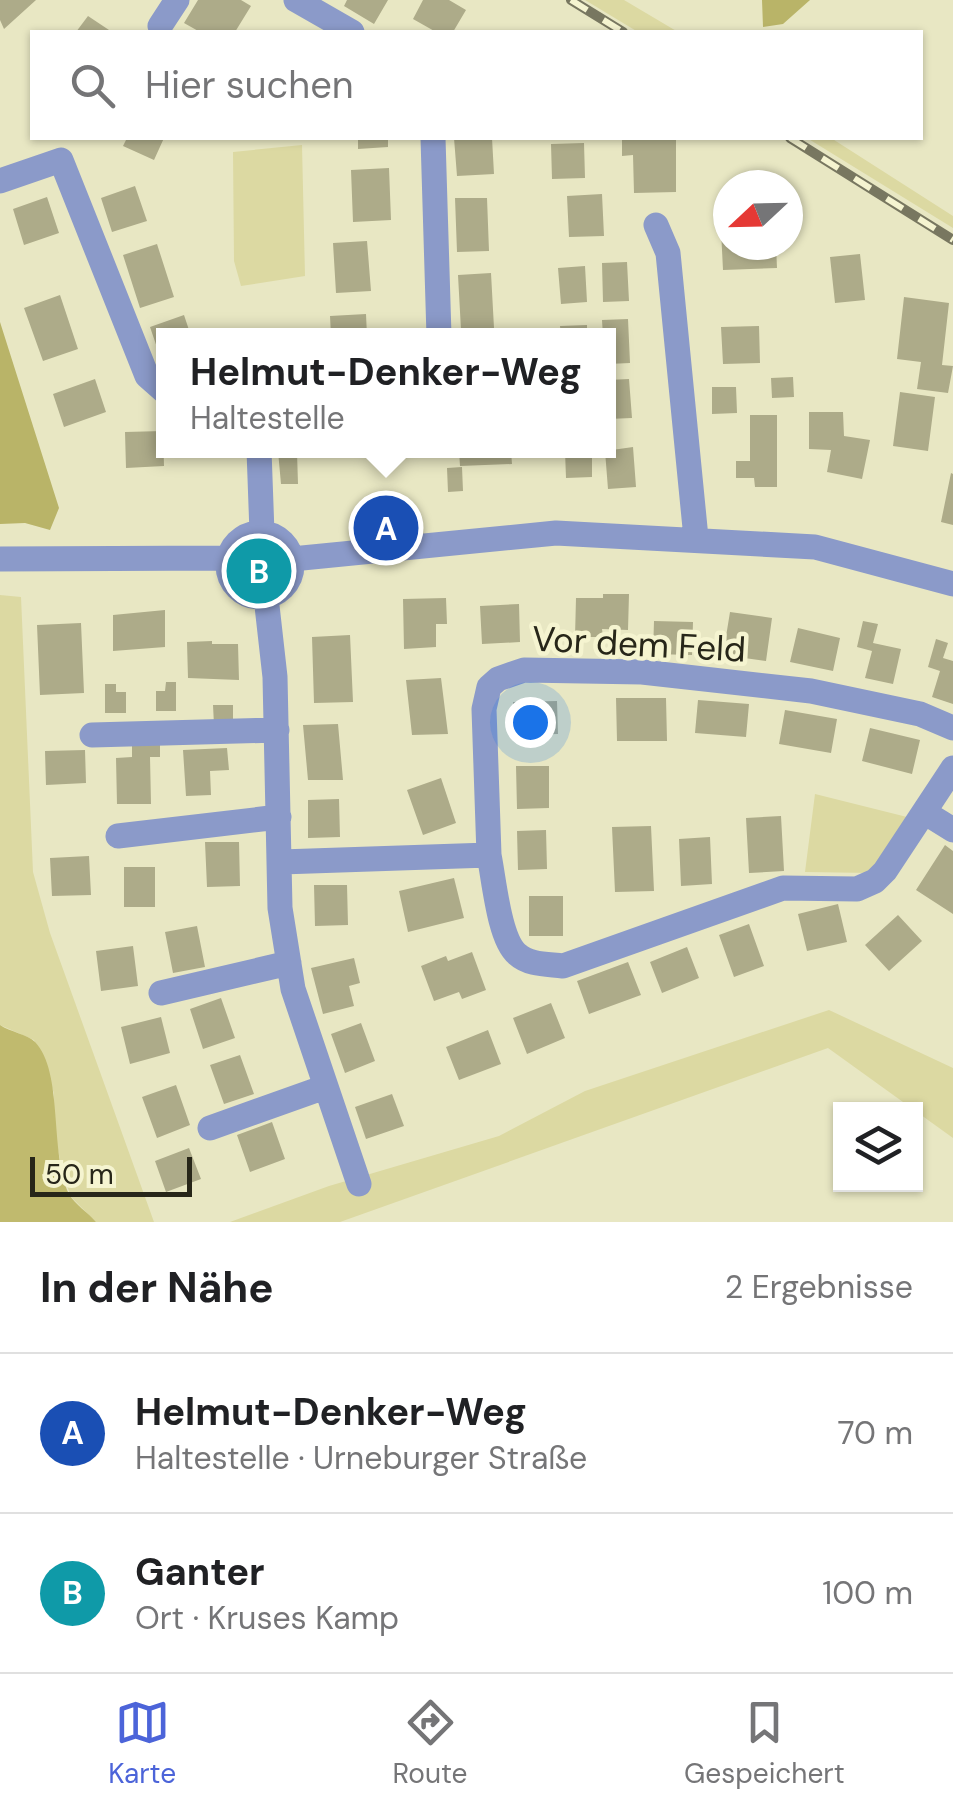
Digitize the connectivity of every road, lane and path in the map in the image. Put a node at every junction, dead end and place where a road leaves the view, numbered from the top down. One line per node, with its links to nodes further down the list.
1 (177, 0): 3 (street)
2 (296, 0): 4 (street)
3 (160, 26)
4 (348, 30)
5 (433, 140): 8 (street)
6 (0, 181): 9 (street)
7 (656, 225): 12 (street)
8 (440, 328)
9 (156, 384)
10 (260, 458): 11 (street)
11 (262, 533): 13 (street); 15 (street)
12 (696, 538): 15 (street); 16 (street)
13 (228, 558): 14 (street); 17 (street)
14 (0, 559)
15 (292, 560): 17 (street)
16 (953, 584)
17 (266, 597): 19 (street)
18 (953, 728): 26 (street, Vor dem Feld)
19 (276, 730): 20 (street); 23 (street)
20 (92, 735)
21 (953, 768): 22 (street, Vor dem Feld)
22 (924, 812): 24 (street); 26 (street, Vor dem Feld)
23 (279, 816): 25 (street); 27 (street)
24 (953, 830)
25 (118, 836)
26 (489, 854): 27 (street)
27 (280, 862): 28 (street)
28 (289, 963): 29 (street); 30 (street)
29 (160, 992)
30 (325, 1087): 31 (street); 32 (street)
31 (210, 1128)
32 (358, 1184)

